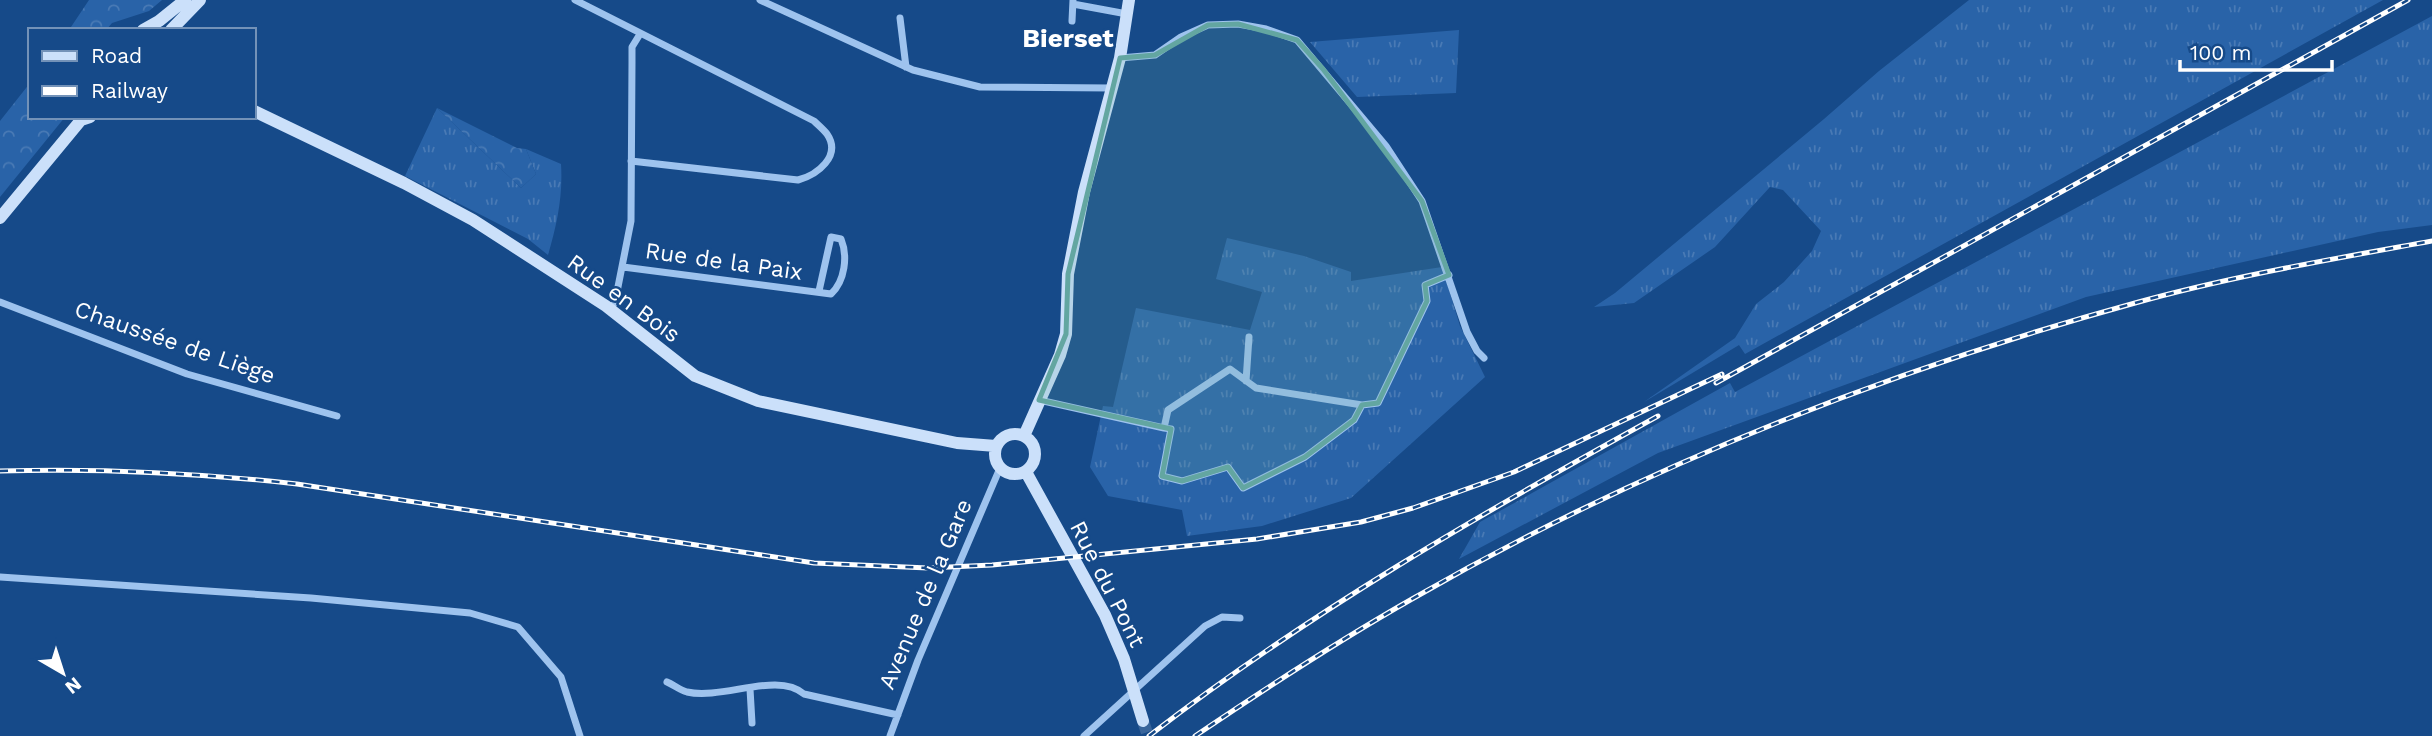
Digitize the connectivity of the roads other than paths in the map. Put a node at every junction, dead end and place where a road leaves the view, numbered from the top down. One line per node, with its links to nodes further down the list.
1 (185, 0): 9 (street)
2 (200, 0): 10 (street)
3 (575, 0): 11 (street)
4 (760, 0): 13 (street)
5 (1073, 2): 6 (street); 8 (street)
6 (1128, 7): 12 (street)
7 (900, 18): 13 (street)
8 (1072, 20)
9 (145, 28)
10 (173, 28)
11 (640, 34): 17 (street); 17 (street)
12 (1120, 58): 14 (street); 20 (street)
13 (906, 67): 14 (street)
14 (1111, 88): 27 (street)
15 (256, 112): 23 (street, Rue en Bois)
16 (83, 119): 18 (street)
17 (631, 160): 19 (street)
18 (0, 218)
19 (623, 267): 21 (street, Rue de la Paix); 23 (street)
20 (1449, 275): 25 (street); 28 (street)
21 (819, 291): 21 (street, Rue de la Paix)
22 (0, 302): 29 (street, Chaussée de Liège)
23 (610, 310): 32 (street, Rue en Bois)
24 (1249, 337): 26 (street)
25 (1484, 358)
26 (1246, 380): 28 (street); 30 (street)
27 (1039, 400): 30 (street); 31 (street)
28 (1362, 405): 30 (street)
29 (337, 416)
30 (1164, 428)
31 (1024, 436): 32 (street); 34 (street)
32 (996, 446): 33 (street)
33 (1000, 468): 34 (street); 40 (street, Avenue de la Gare)
34 (1026, 471): 39 (street, Rue du Pont)
35 (0, 577): 43 (street)
36 (1240, 618): 39 (street)
37 (667, 682): 38 (street)
38 (750, 689): 40 (street); 42 (street)
39 (1133, 693): 41 (street, Rue du Pont); 45 (street)
40 (898, 715): 44 (street, Avenue de la Gare)
41 (1143, 721)
42 (752, 723)
43 (580, 736)
44 (890, 736)
45 (1084, 736)

